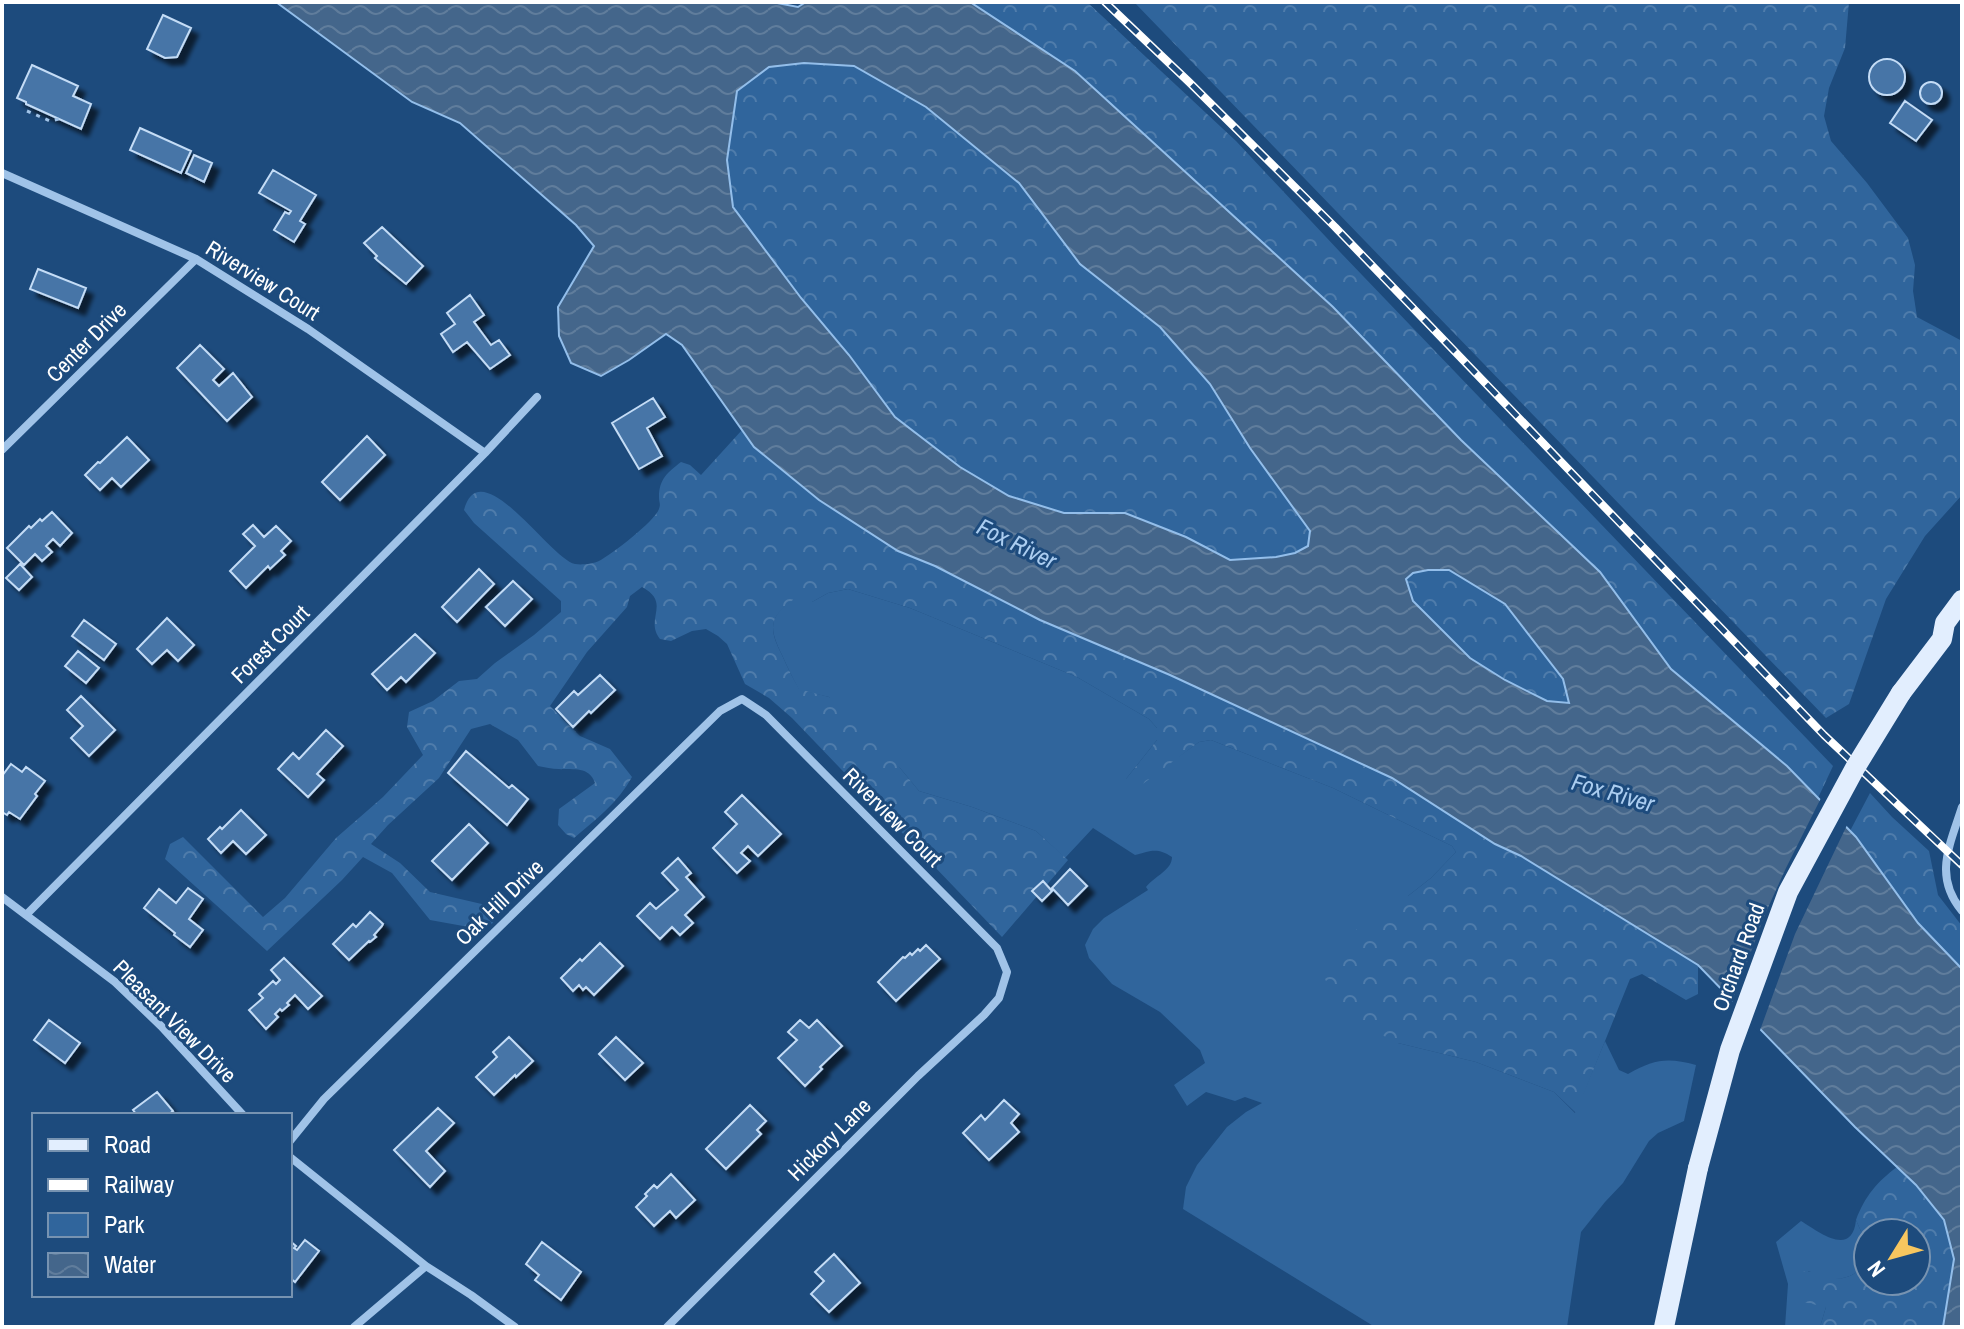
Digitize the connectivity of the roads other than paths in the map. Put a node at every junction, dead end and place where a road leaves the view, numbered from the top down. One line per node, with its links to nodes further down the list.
1 (2, 173): 2 (street, Riverview Court)
2 (196, 259): 4 (street, Center Drive); 5 (street, Riverview Court)
3 (537, 397): 5 (street, Forest Court)
4 (2, 450)
5 (485, 453): 13 (street, Forest Court)
6 (1962, 600): 8 (main road, Orchard Road)
7 (1962, 628): 8 (main road, Orchard Road)
8 (1942, 639): 22 (main road, Orchard Road, bridge)
9 (742, 699): 14 (street, Riverview Court); 16 (street, Oak Hill Drive)
10 (1962, 807): 12 (street)
11 (2, 897): 13 (street, Pleasant View Drive)
12 (1962, 911)
13 (26, 915): 15 (street, Pleasant View Drive)
14 (1007, 972): 21 (street, Hickory Lane)
15 (241, 1113)
16 (292, 1139)
17 (292, 1159): 18 (street)
18 (426, 1266): 19 (street); 20 (street)
19 (354, 1327)
20 (515, 1327)
21 (667, 1327)
22 (1664, 1327)

